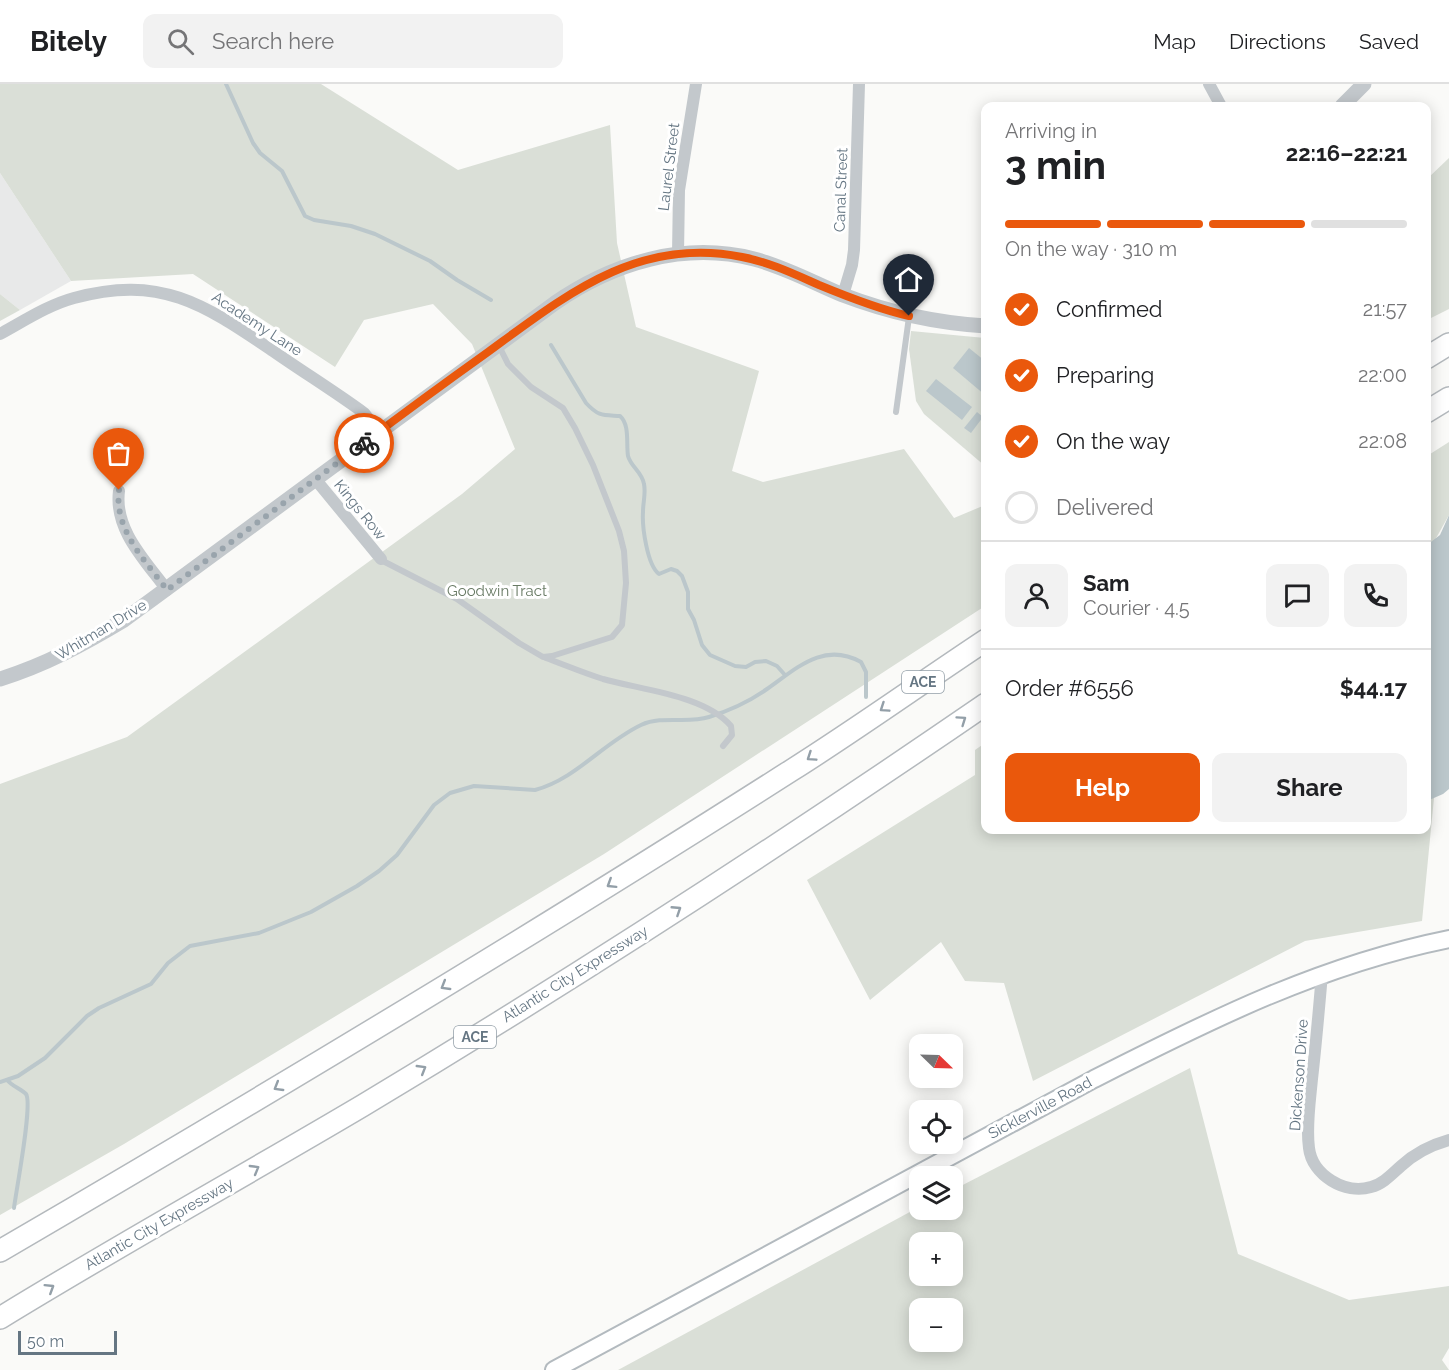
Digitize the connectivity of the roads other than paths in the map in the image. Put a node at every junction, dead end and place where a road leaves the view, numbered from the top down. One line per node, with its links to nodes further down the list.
1 (696, 84): 7 (street, Laurel Street)
2 (859, 84): 8 (street, Canal Street)
3 (1209, 84): 5 (street)
4 (1364, 84): 6 (street)
5 (1219, 102)
6 (1346, 102)
7 (678, 254): 8 (street, Whitman Drive); 12 (street, Whitman Drive)
8 (843, 295): 9 (street, Whitman Drive)
9 (909, 316): 10 (street, Whitman Drive); 17 (lane)
10 (981, 326)
11 (0, 334): 18 (street, Academy Lane)
12 (499, 344): 18 (street, Whitman Drive); 24 (lane)
13 (1449, 344): 14 (highway)
14 (1431, 355)
15 (1449, 399): 16 (highway)
16 (1431, 409)
17 (896, 412)
18 (379, 432): 19 (street, Whitman Drive)
19 (316, 480): 21 (street, Kings Row); 22 (street, Whitman Drive)
20 (119, 490): 22 (street)
21 (381, 559): 24 (lane)
22 (167, 590): 25 (street, Whitman Drive)
23 (981, 643): 31 (highway, ACE, one-way to 31)
24 (543, 657): 27 (lane)
25 (0, 679)
26 (981, 707): 32 (highway, Atlantic City Expressway / ACE, one-way to 26)
27 (723, 746)
28 (1449, 939): 29 (main road, Sicklerville Road)
29 (1322, 974): 30 (street, Dickenson Drive); 33 (main road, Sicklerville Road)
30 (1449, 1140)
31 (0, 1251)
32 (0, 1318)
33 (554, 1370)

